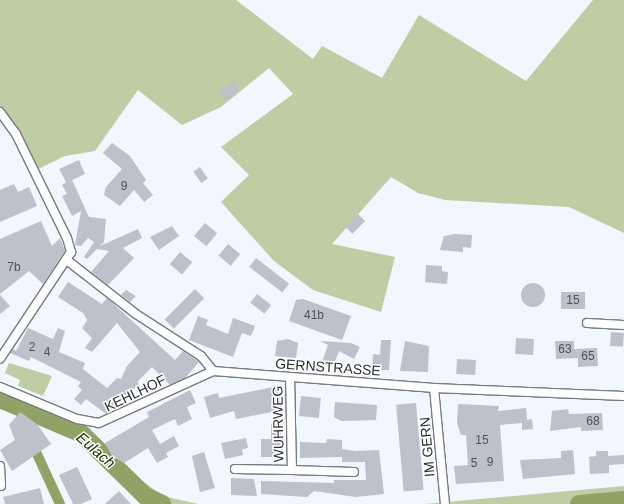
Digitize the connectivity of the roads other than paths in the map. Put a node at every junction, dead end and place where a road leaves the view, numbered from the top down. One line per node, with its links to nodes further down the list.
1 (0, 112): 2 (street)
2 (68, 261): 5 (street); 6 (street)
3 (586, 323): 4 (street)
4 (624, 325)
5 (0, 359)
6 (213, 371): 7 (street, GERNSTRASSE); 8 (street, KEHLHOF)
7 (290, 377): 9 (street, GERNSTRASSE); 13 (street, WUHRWEG)
8 (0, 387)
9 (434, 388): 10 (street, GERNSTRASSE); 16 (street, IM GERN)
10 (624, 396)
11 (0, 466): 15 (street)
12 (235, 469): 13 (street, WUHRWEG)
13 (292, 470): 14 (street, WUHRWEG)
14 (354, 472)
15 (1, 486)
16 (445, 504)

